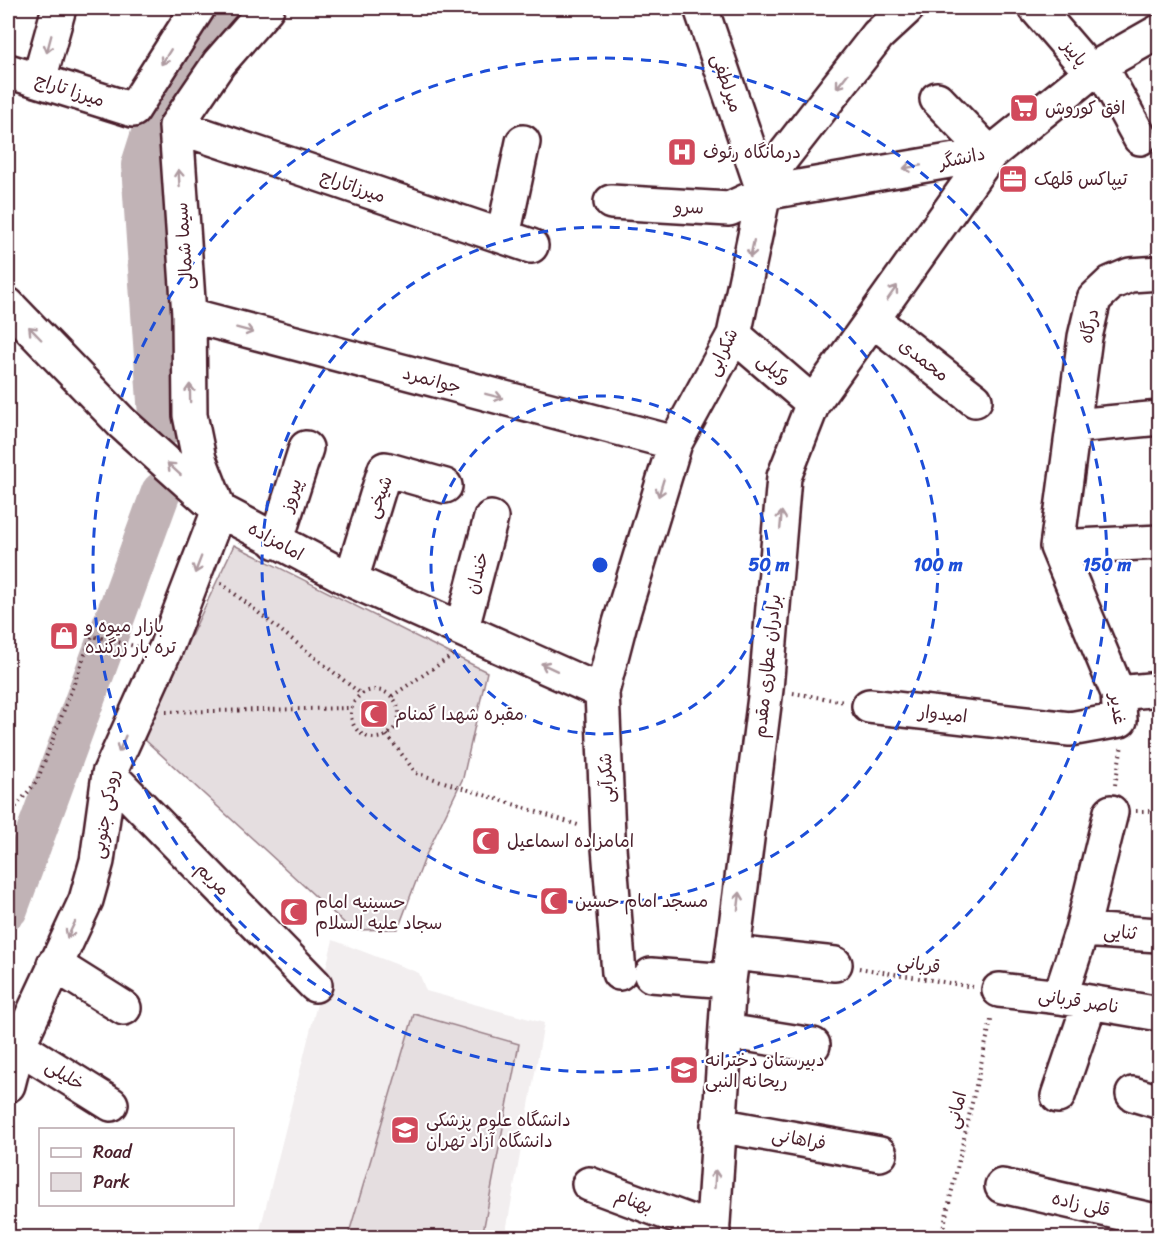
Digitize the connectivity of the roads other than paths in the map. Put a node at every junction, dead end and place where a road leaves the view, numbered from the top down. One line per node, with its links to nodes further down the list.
1 (59, 8): 11 (street, one-way to 11)
2 (198, 8): 11 (street, میرزا تاراج, one-way to 11)
3 (267, 8): 13 (street)
4 (701, 8): 17 (street, میرلطفی)
5 (907, 8): 7 (street, شکرابی)
6 (1036, 8): 9 (street, پاییز)
7 (877, 21): 17 (street, شکرابی, one-way to 17)
8 (1160, 31): 9 (street, دانشگر)
9 (1095, 68): 14 (street, پاییز); 16 (street, دانشگر)
10 (8, 71): 11 (street, میرزا تاراج)
11 (39, 80)
12 (937, 99): 16 (street)
13 (176, 126): 15 (street, میرزاتاراج); 21 (street, سیما شمالی, one-way to 13)
14 (1140, 138)
15 (523, 142)
16 (990, 154): 17 (street, دانشگر, one-way to 17); 22 (street, برادران عطاری مقدم, one-way to 16)
17 (764, 193): 18 (street, سرو); 23 (street, شکرابی, one-way to 23)
18 (611, 202)
19 (1160, 273): 27 (street, درگاه)
20 (8, 305): 31 (street, امامزاده, one-way to 20)
21 (189, 315): 28 (street, جوانمرد, one-way to 28); 31 (street, سیما شمالی, one-way to 21)
22 (873, 320): 24 (street, محمدی); 25 (street, برادران عطاری مقدم)
23 (734, 335): 25 (street, وکیلی); 28 (street, شکرابی)
24 (975, 399)
25 (813, 402): 48 (street, برادران عطاری مقدم, one-way to 25)
26 (1160, 418): 27 (street)
27 (1074, 426): 35 (street, غدیر)
28 (675, 443): 39 (street, شکرابی, one-way to 39)
29 (306, 448): 33 (street, پیروز)
30 (444, 486): 36 (street, شیخی)
31 (219, 510): 33 (street, امامزاده); 42 (street, رودکی جنوبی, one-way to 42)
32 (491, 518): 37 (street, خندان)
33 (276, 542): 36 (street, امامزاده)
34 (1160, 542): 35 (street)
35 (1058, 547): 41 (street, غدیر)
36 (351, 580): 37 (street, امامزاده)
37 (471, 632): 39 (street, امامزاده, one-way to 37)
38 (1160, 689): 41 (street, امیدوار)
39 (602, 692): 49 (street, شکرآبی)
40 (869, 706): 41 (street, امیدوار)
41 (1119, 707)
42 (109, 774): 46 (street, رودکی جنوبی, one-way to 46); 51 (street, مریم)
43 (1111, 812): 44 (street)
44 (1082, 930): 45 (street, ثنایی); 53 (street)
45 (1158, 935)
46 (54, 964): 54 (street); 58 (street, رودکی جنوبی)
47 (835, 964): 48 (street)
48 (731, 967): 50 (street); 56 (street, برادران عطاری مقدم)
49 (619, 973)
50 (651, 975)
51 (315, 985)
52 (999, 990): 53 (street, ناصر قربانی)
53 (1075, 999): 55 (street, ناصر قربانی); 60 (street)
54 (124, 1008)
55 (1160, 1014)
56 (726, 1031): 57 (street); 62 (street, برادران عطاری مقدم)
57 (813, 1045)
58 (18, 1046): 59 (street, رودکی جنوبی); 61 (street, خلیلی)
59 (8, 1085)
60 (1058, 1096)
61 (111, 1104)
62 (718, 1125): 63 (street, فراهانی); 67 (street, برادران عطاری مقدم, one-way to 62)
63 (880, 1154)
64 (589, 1184): 67 (street, بهنام)
65 (1002, 1186): 66 (street, قلی زاده)
66 (1160, 1222)
67 (712, 1234)

